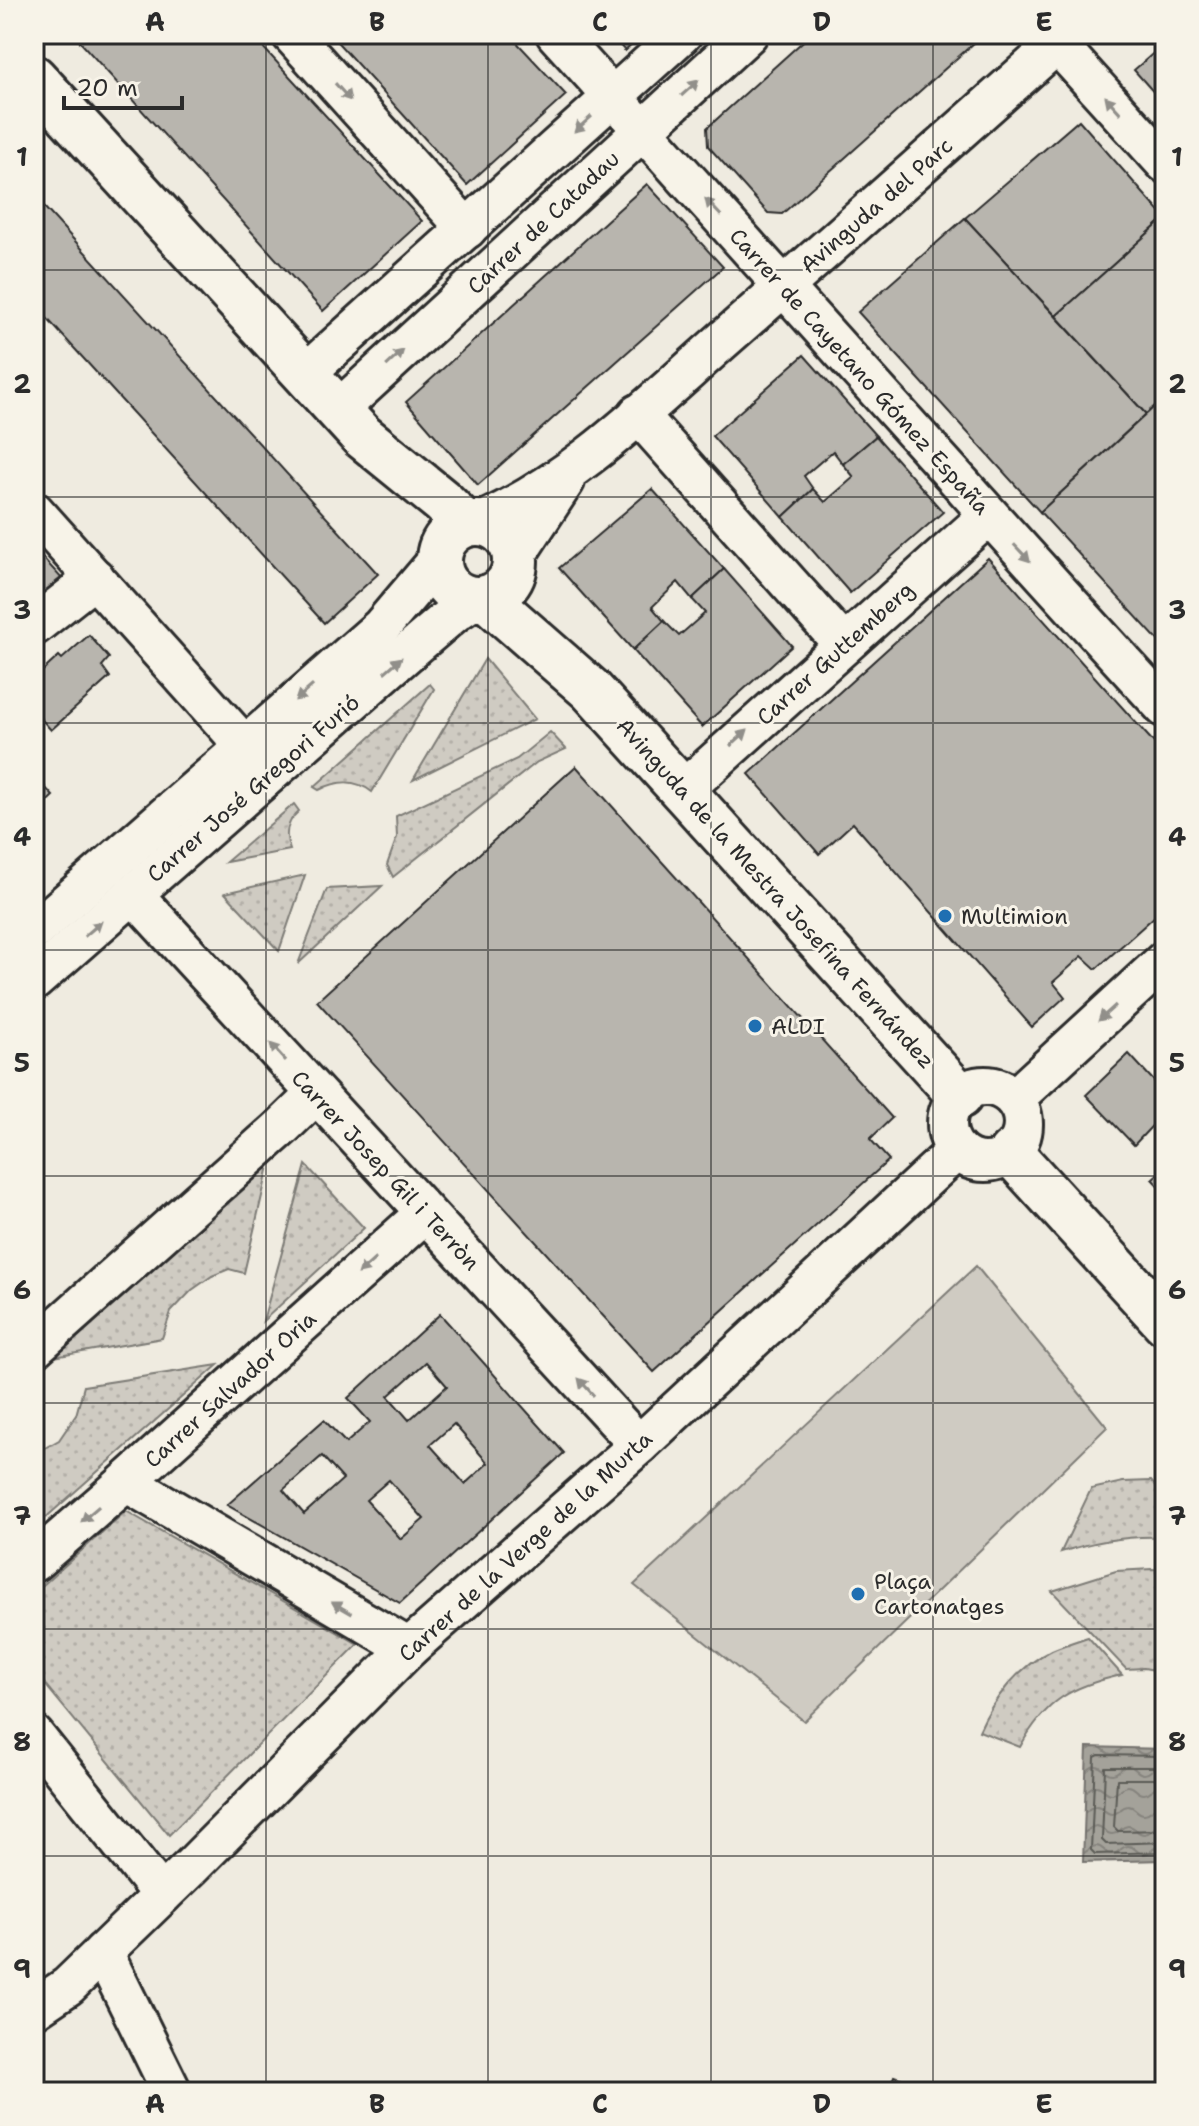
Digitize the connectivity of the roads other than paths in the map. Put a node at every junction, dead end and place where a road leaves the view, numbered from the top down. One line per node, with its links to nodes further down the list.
1 (291, 34): 10 (street, one-way to 10)
2 (556, 34): 7 (street, Carrer de Cayetano Gómez España)
3 (682, 34): 7 (street, Carrer de Catadau)
4 (748, 34): 8 (street, Carrer de Catadau, one-way to 4)
5 (1058, 37): 9 (street, one-way to 5); 11 (street, Avinguda del Parc)
6 (34, 78): 12 (street)
7 (613, 97): 8 (street, Carrer de Cayetano Gómez España); 10 (street, Carrer de Catadau, one-way to 10)
8 (643, 131): 11 (street, Carrer de Cayetano Gómez España, one-way to 8); 14 (street, Carrer de Catadau, one-way to 8)
9 (1165, 163)
10 (467, 229): 12 (street, Carrer de Catadau)
11 (784, 286): 13 (street, Avinguda del Parc); 17 (street, Carrer de Cayetano Gómez España)
12 (305, 374): 14 (street)
13 (638, 414): 15 (street, Avinguda del Parc); 22 (street)
14 (350, 424): 18 (street)
15 (574, 468): 18 (street, Avinguda del Parc); 20 (street, Avinguda del Parc)
16 (34, 511): 19 (street)
17 (988, 516): 22 (street, Carrer Guttemberg); 23 (street, Carrer de Cayetano Gómez España, one-way to 23)
18 (456, 539): 20 (street); 20 (street); 24 (street, Carrer José Gregori Furió, one-way to 24)
19 (95, 578): 21 (street); 24 (street)
20 (497, 583): 25 (street, Avinguda de la Mestra Josefina Fernández); 26 (street, Carrer José Gregori Furió, one-way to 20)
21 (34, 626)
22 (844, 645): 25 (street, Carrer Guttemberg, one-way to 22)
23 (1165, 708)
24 (244, 745): 27 (street, Carrer José Gregori Furió)
25 (682, 791): 31 (street, Avinguda de la Mestra Josefina Fernández)
26 (133, 894): 29 (street, Carrer José Gregori Furió, one-way to 26); 30 (street, Carrer Josep Gil i Terròn, one-way to 26)
27 (34, 931)
28 (1165, 960): 32 (street, one-way to 32)
29 (34, 981)
30 (316, 1094): 35 (street, Carrer Josep Gil i Terròn); 37 (street)
31 (960, 1096): 32 (street); 33 (street)
32 (1014, 1099): 34 (street)
33 (957, 1150): 34 (street); 38 (street, Carrer de la Verge de la Murta)
34 (1011, 1153): 36 (street)
35 (425, 1213): 38 (street, Carrer Josep Gil i Terròn, one-way to 35); 39 (street, Carrer Salvador Oria, one-way to 39)
36 (1165, 1322)
37 (34, 1348)
38 (639, 1445): 41 (street, Carrer de la Verge de la Murta)
39 (126, 1482): 40 (street, Carrer Salvador Oria, one-way to 40); 41 (street, one-way to 39)
40 (34, 1562)
41 (409, 1648): 43 (street, Carrer de la Verge de la Murta)
42 (34, 1735): 43 (street)
43 (162, 1895): 44 (street, Carrer de la Verge de la Murta)
44 (103, 1952): 45 (street, Carrer de la Verge de la Murta); 46 (street)
45 (34, 2009)
46 (172, 2092)

